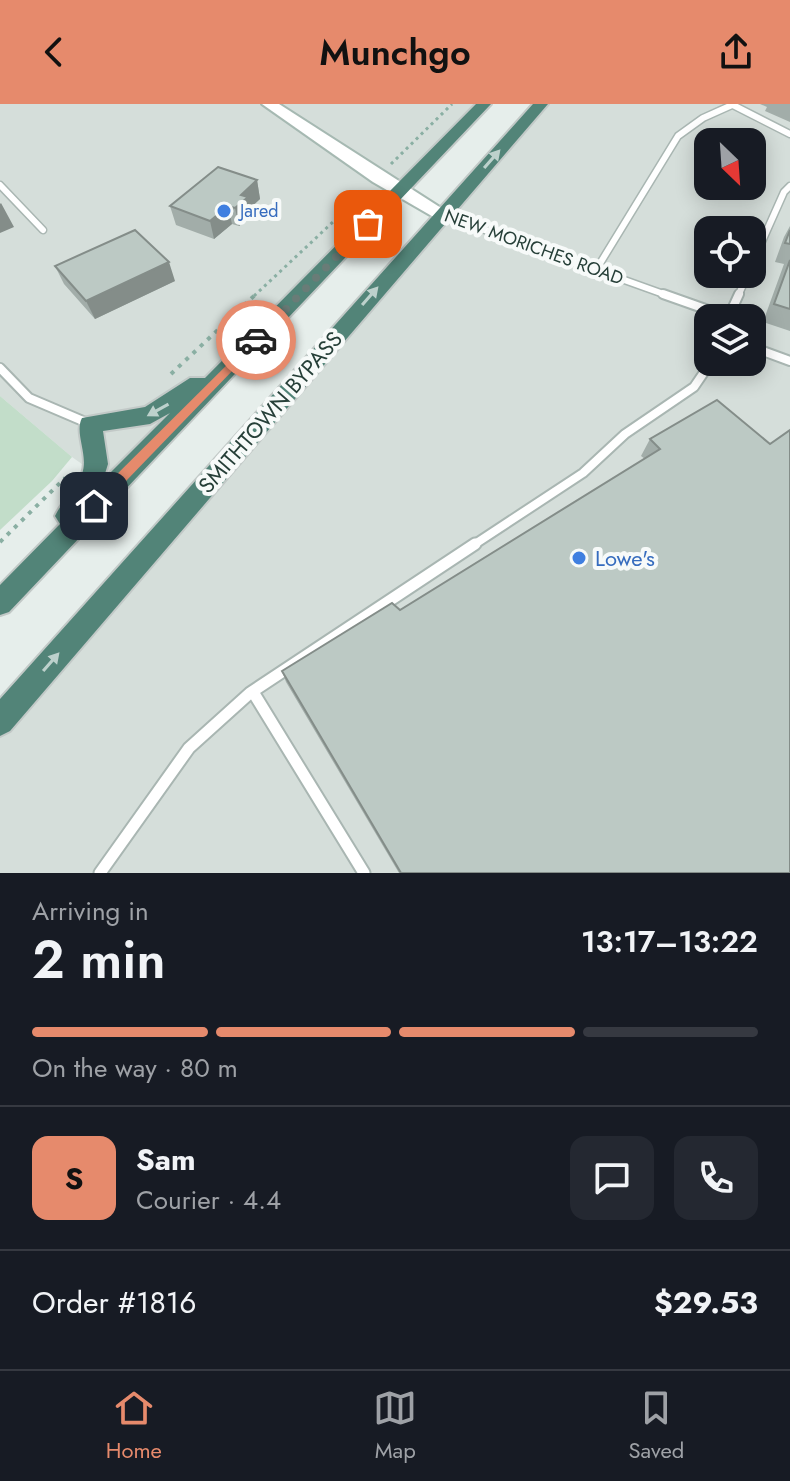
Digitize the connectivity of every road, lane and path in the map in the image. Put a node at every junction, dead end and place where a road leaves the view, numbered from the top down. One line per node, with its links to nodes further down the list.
1 (269, 104): 10 (main road, NEW MORICHES ROAD)
2 (452, 104): 7 (path)
3 (484, 104): 10 (highway)
4 (541, 104): 12 (highway, SMITHTOWN BYPASS, one-way to 4)
5 (731, 104): 6 (lane); 15 (lane)
6 (790, 134)
7 (403, 152)
8 (0, 185): 13 (lane)
9 (790, 186): 14 (lane)
10 (400, 191): 12 (main road, NEW MORICHES ROAD); 17 (highway)
11 (360, 198): 22 (path)
12 (443, 215): 15 (lane, NEW MORICHES ROAD); 28 (highway, SMITHTOWN BYPASS, one-way to 12)
13 (43, 230)
14 (766, 232)
15 (596, 270): 16 (lane, NEW MORICHES ROAD)
16 (694, 306)
17 (246, 351): 23 (highway, one-way to 23); 26 (highway)
18 (766, 352): 19 (lane)
19 (790, 361)
20 (0, 368): 23 (lane)
21 (701, 376): 27 (lane)
22 (167, 378)
23 (90, 424): 26 (highway)
24 (73, 471): 25 (path)
25 (0, 542)
26 (8, 595)
27 (253, 692): 29 (lane); 30 (lane)
28 (0, 721)
29 (100, 873)
30 (364, 873)

